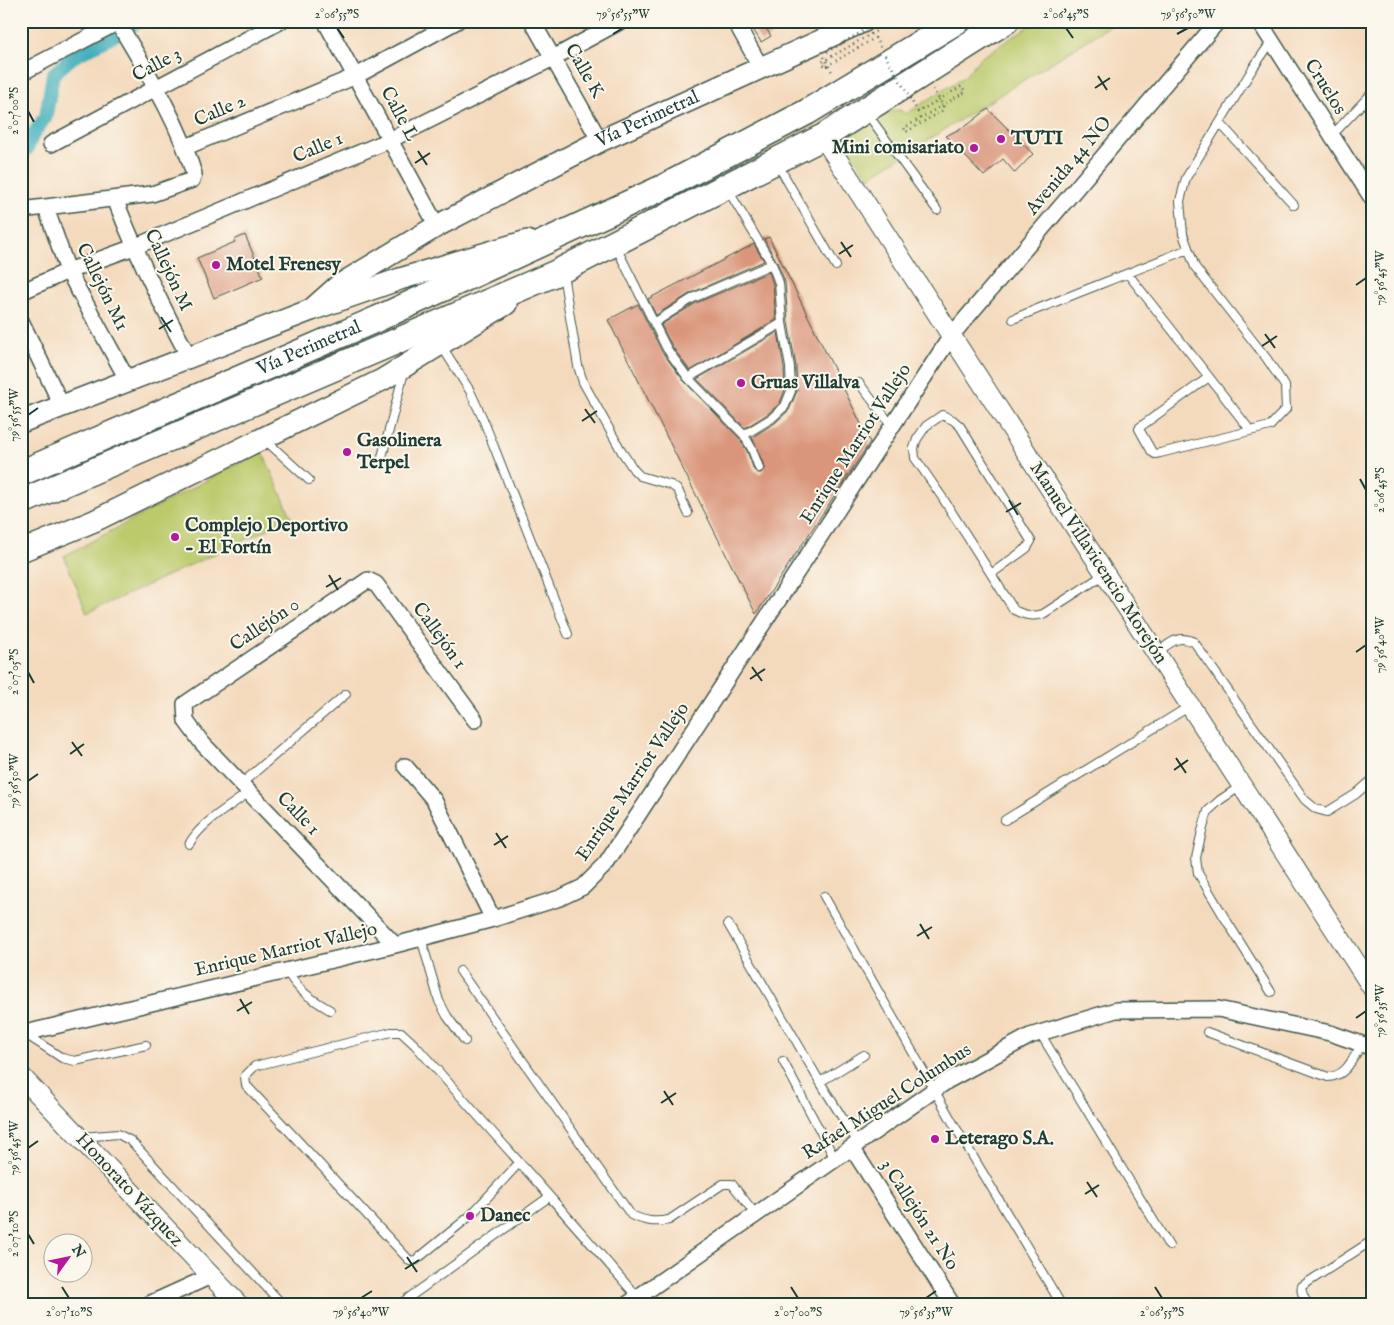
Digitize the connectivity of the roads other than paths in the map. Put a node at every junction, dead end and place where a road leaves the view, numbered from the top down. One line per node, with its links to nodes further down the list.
1 (281, 21): 20 (street, Calle 3)
2 (325, 21): 19 (street, Calle L)
3 (457, 21): 19 (street, Calle 2)
4 (532, 21): 16 (street, Calle K)
5 (620, 21): 16 (street, Calle 1)
6 (735, 21): 17 (street)
7 (864, 21): 17 (main road, Vía Perimetral)
8 (936, 21): 15 (highway)
9 (956, 21): 15 (highway, Vía Perimetral)
10 (1006, 21): 22 (highway, Vía Perimetral)
11 (1218, 21): 54 (street, Avenida 44 NO)
12 (1259, 21): 14 (street, Cruelos)
13 (120, 25): 18 (street); 20 (street)
14 (1272, 41): 23 (lane); 24 (street, Cruelos)
15 (897, 57): 38 (highway, Vía Perimetral)
16 (553, 58): 26 (street, Calle 1); 27 (street, Calle K)
17 (761, 68): 27 (main road, Vía Perimetral)
18 (21, 73)
19 (356, 76): 26 (street, Calle L); 29 (street, Calle 2)
20 (155, 88): 28 (street, Calle 3); 29 (street)
21 (1373, 92): 24 (lane)
22 (865, 110): 25 (highway, Vía Perimetral); 37 (lane)
23 (1220, 123): 34 (lane); 42 (lane)
24 (1331, 134): 33 (street, Cruelos)
25 (823, 137): 30 (highway, Vía Perimetral); 54 (street, Manuel Villavicencio Morejón)
26 (390, 140): 39 (street, Calle L); 41 (street, Calle 1)
27 (600, 141): 39 (main road, Vía Perimetral)
28 (51, 144)
29 (186, 147): 32 (street, Calle 2)
30 (776, 161): 31 (highway, Vía Perimetral); 44 (lane)
31 (725, 187): 40 (highway, Vía Perimetral); 43 (lane)
32 (115, 199): 35 (street, Calle 2); 41 (street, Callejón M)
33 (1373, 200)
34 (1294, 205)
35 (46, 208): 36 (street, Calle 2); 45 (street, Callejón M1)
36 (21, 210)
37 (937, 210)
38 (595, 220): 49 (main road, Vía Perimetral); 70 (highway, Vía Perimetral)
39 (437, 226): 49 (main road, Vía Perimetral)
40 (614, 243): 46 (highway, Vía Perimetral); 52 (lane)
41 (134, 246): 45 (street, Calle 1); 56 (street, Callejón M)
42 (1188, 249): 47 (lane); 65 (lane)
43 (772, 264): 52 (lane); 53 (lane)
44 (836, 266)
45 (68, 271): 48 (street, Calle 1); 60 (street, Callejón M1)
46 (559, 271): 55 (main road, Vía Perimetral); 72 (highway, Vía Perimetral); 73 (lane)
47 (1128, 274): 50 (lane); 58 (lane)
48 (21, 292)
49 (310, 310): 56 (main road, Vía Perimetral)
50 (1013, 319)
51 (21, 321): 62 (street)
52 (654, 323): 59 (lane)
53 (782, 323): 59 (lane); 66 (lane)
54 (951, 336): 64 (street, Enrique Marriot Vallejo); 76 (street, Manuel Villavicencio Morejón)
55 (440, 344): 57 (main road, Vía Perimetral); 78 (lane)
56 (189, 356): 60 (main road, Vía Perimetral)
57 (406, 365): 67 (main road, Vía Perimetral); 68 (lane)
58 (1209, 377): 65 (lane); 65 (lane)
59 (688, 378): 66 (lane)
60 (128, 381): 62 (main road, Vía Perimetral)
61 (859, 383): 64 (lane)
62 (62, 406): 63 (main road, Vía Perimetral)
63 (21, 422)
64 (892, 426): 91 (street, Enrique Marriot Vallejo)
65 (1250, 430)
66 (744, 435): 69 (lane)
67 (263, 438): 71 (lane); 74 (main road, Vía Perimetral)
68 (382, 457)
69 (759, 468)
70 (21, 473)
71 (309, 480)
72 (21, 502)
73 (688, 513)
74 (21, 551)
75 (991, 574): 75 (lane); 76 (lane)
76 (1105, 574): 79 (street, Manuel Villavicencio Morejón)
77 (368, 580): 81 (street, Callejón 0); 83 (street, Callejón 1)
78 (568, 634)
79 (1156, 653): 82 (street, Manuel Villavicencio Morejón); 85 (lane)
80 (346, 694): 87 (lane)
81 (185, 704): 87 (street, Calle 1)
82 (1190, 706): 86 (street, Manuel Villavicencio Morejón); 88 (lane)
83 (475, 720)
84 (405, 766): 91 (street)
85 (1373, 779)
86 (1241, 786): 97 (street, Manuel Villavicencio Morejón); 98 (lane)
87 (245, 788): 89 (lane); 94 (street, Calle 1)
88 (1005, 820)
89 (190, 844)
90 (824, 896): 110 (lane)
91 (493, 919): 93 (street, Enrique Marriot Vallejo)
92 (728, 924): 109 (lane)
93 (421, 938): 94 (street, Enrique Marriot Vallejo); 103 (lane)
94 (395, 945): 95 (street, Enrique Marriot Vallejo)
95 (287, 971): 99 (lane); 101 (street, Enrique Marriot Vallejo)
96 (460, 971): 116 (lane)
97 (1373, 989)
98 (1271, 992)
99 (330, 1010)
100 (1207, 1032): 105 (lane)
101 (23, 1033): 104 (lane)
102 (1040, 1033): 105 (street, Rafael Miguel Columbus); 110 (street, Rafael Miguel Columbus); 118 (lane)
103 (465, 1041)
104 (146, 1045)
105 (1367, 1046)
106 (864, 1056): 109 (lane)
107 (783, 1061): 113 (lane)
108 (21, 1076): 111 (street, Honorato Vázquez)
109 (820, 1082): 112 (lane)
110 (934, 1090): 112 (street, Rafael Miguel Columbus); 126 (lane)
111 (79, 1137): 119 (street, Honorato Vázquez); 123 (lane)
112 (855, 1145): 113 (street, Rafael Miguel Columbus); 125 (street, 3 Callejón 21 No)
113 (835, 1159): 116 (street, Rafael Miguel Columbus)
114 (519, 1163): 114 (lane); 115 (lane)
115 (549, 1197): 120 (lane); 124 (lane)
116 (756, 1215): 120 (street, Rafael Miguel Columbus)
117 (1373, 1240): 127 (lane)
118 (1168, 1246)
119 (211, 1276): 121 (street); 122 (street, Honorato Vázquez)
120 (633, 1301)
121 (149, 1304)
122 (238, 1304)
123 (282, 1304)
124 (400, 1304)
125 (952, 1304)
126 (1061, 1304)
127 (1308, 1304)

